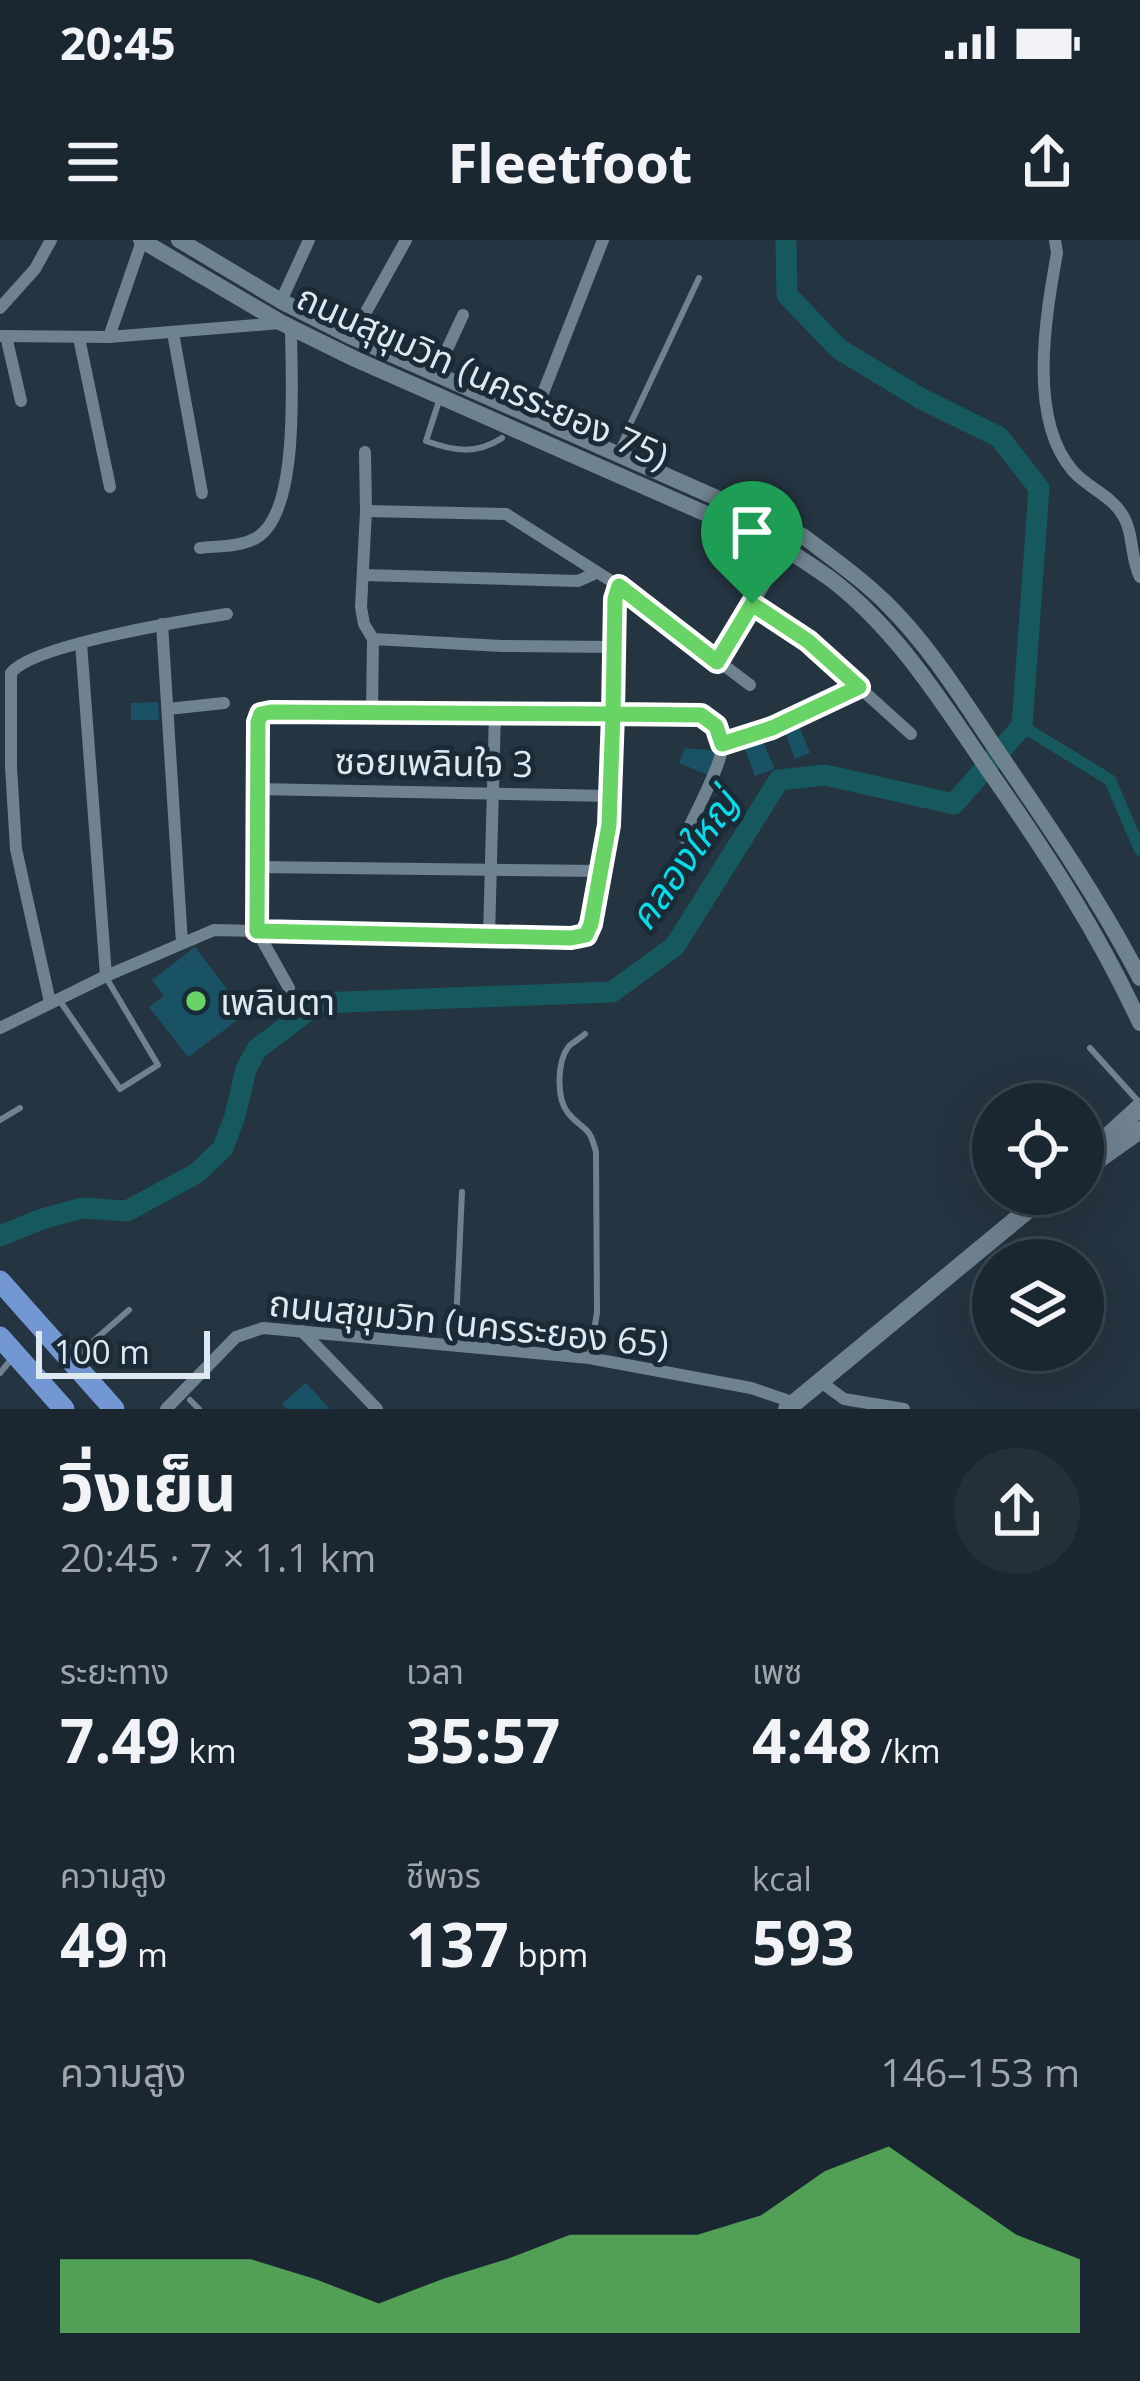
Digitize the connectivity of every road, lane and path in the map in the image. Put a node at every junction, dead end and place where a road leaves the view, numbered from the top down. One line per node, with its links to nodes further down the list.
1 (51, 240): 10 (street)
2 (141, 240): 12 (street, ถนนสุขุมวิท (นครระยอง 75)); 15 (street)
3 (179, 240): 9 (street, ถนนสุขุมวิท (นครระยอง 75))
4 (309, 240): 9 (street)
5 (406, 240): 16 (street)
6 (603, 240): 21 (street)
7 (1055, 240): 33 (street)
8 (699, 278): 23 (lane)
9 (281, 301): 16 (street, ถนนสุขุมวิท (นครระยอง 75))
10 (0, 308)
11 (463, 315): 18 (street)
12 (286, 325): 13 (street); 19 (street, ถนนสุขุมวิท (นครระยอง 75)); 29 (street)
13 (173, 333): 15 (street); 27 (street)
14 (3, 336): 17 (street); 20 (street)
15 (109, 337): 17 (street)
16 (352, 337): 18 (street, ถนนสุขุมวิท (นครระยอง 75))
17 (79, 338): 26 (street)
18 (436, 373): 21 (street, ถนนสุขุมวิท (นครระยอง 75))
19 (440, 397): 22 (lane); 25 (street, ถนนสุขุมวิท (นครระยอง 75))
20 (21, 401)
21 (534, 416): 23 (street, ถนนสุขุมวิท (นครระยอง 75))
22 (502, 439)
23 (609, 450): 25 (street); 54 (street, ถนนสุขุมวิท (นครระยอง 75))
24 (364, 452): 28 (street)
25 (592, 464): 30 (street, ถนนสุขุมวิท (นครระยอง 75))
26 (110, 487)
27 (202, 493)
28 (366, 511): 31 (street); 32 (street)
29 (200, 548)
30 (786, 549): 35 (street); 54 (street, ถนนสุขุมวิท (นครระยอง 75))
31 (596, 573): 32 (street); 34 (street)
32 (363, 575): 38 (street)
33 (1140, 577)
34 (619, 586): 40 (street); 41 (street)
35 (752, 604): 41 (street); 43 (street)
36 (227, 614): 37 (street)
37 (162, 624): 39 (street); 45 (street)
38 (373, 639): 40 (street); 46 (street)
39 (81, 643): 62 (street); 65 (street)
40 (615, 646): 48 (street)
41 (717, 662): 42 (street)
42 (750, 685)
43 (859, 687): 49 (street); 50 (street)
44 (224, 704): 45 (street)
45 (168, 709): 61 (street)
46 (372, 712): 47 (street); 51 (street)
47 (495, 713): 48 (street); 52 (street)
48 (613, 714): 50 (street); 53 (street)
49 (910, 734)
50 (722, 744): 55 (street)
51 (257, 789): 52 (street, ซอยเพลินใจ 3); 56 (street)
52 (492, 792): 53 (street, ซอยเพลินใจ 3); 57 (street)
53 (611, 796): 58 (street)
54 (1024, 805): 63 (street, ถนนสุขุมวิท (นครระยอง 75)); 66 (street, ถนนสุขุมวิท (นครระยอง 75))
55 (684, 838)
56 (256, 867): 57 (street); 59 (street)
57 (491, 868): 58 (street); 60 (street)
58 (601, 872): 60 (street)
59 (257, 931): 60 (street); 61 (street); 64 (street)
60 (489, 936)
61 (182, 944): 62 (street)
62 (106, 976): 65 (street); 65 (lane)
63 (1140, 978)
64 (289, 988)
65 (54, 1000): 67 (street)
66 (1140, 1023)
67 (0, 1028)
68 (585, 1034): 83 (lane)
69 (1090, 1048): 70 (lane)
70 (1140, 1106): 74 (main road)
71 (20, 1108): 72 (lane)
72 (0, 1120)
73 (1140, 1130): 75 (main road)
74 (1104, 1140)
75 (1104, 1155)
76 (463, 1192): 82 (lane)
77 (1022, 1215): 86 (main road)
78 (0, 1280): 84 (main road)
79 (129, 1310): 84 (lane)
80 (302, 1330): 82 (street, ถนนสุขุมวิท (นครระยอง 65)); 91 (street, ถนนสุขุมวิท (นครระยอง 65)); 93 (street)
81 (7, 1346): 85 (lane); 89 (main road)
82 (455, 1346): 83 (street, ถนนสุขุมวิท (นครระยอง 65))
83 (589, 1358): 88 (street, ถนนสุขุมวิท (นครระยอง 65))
84 (71, 1360): 90 (main road)
85 (0, 1373)
86 (820, 1382): 88 (main road); 94 (street)
87 (190, 1400): 92 (lane)
88 (791, 1406)
89 (64, 1409)
90 (114, 1409)
91 (166, 1409)
92 (199, 1409)
93 (377, 1409)
94 (904, 1409)

